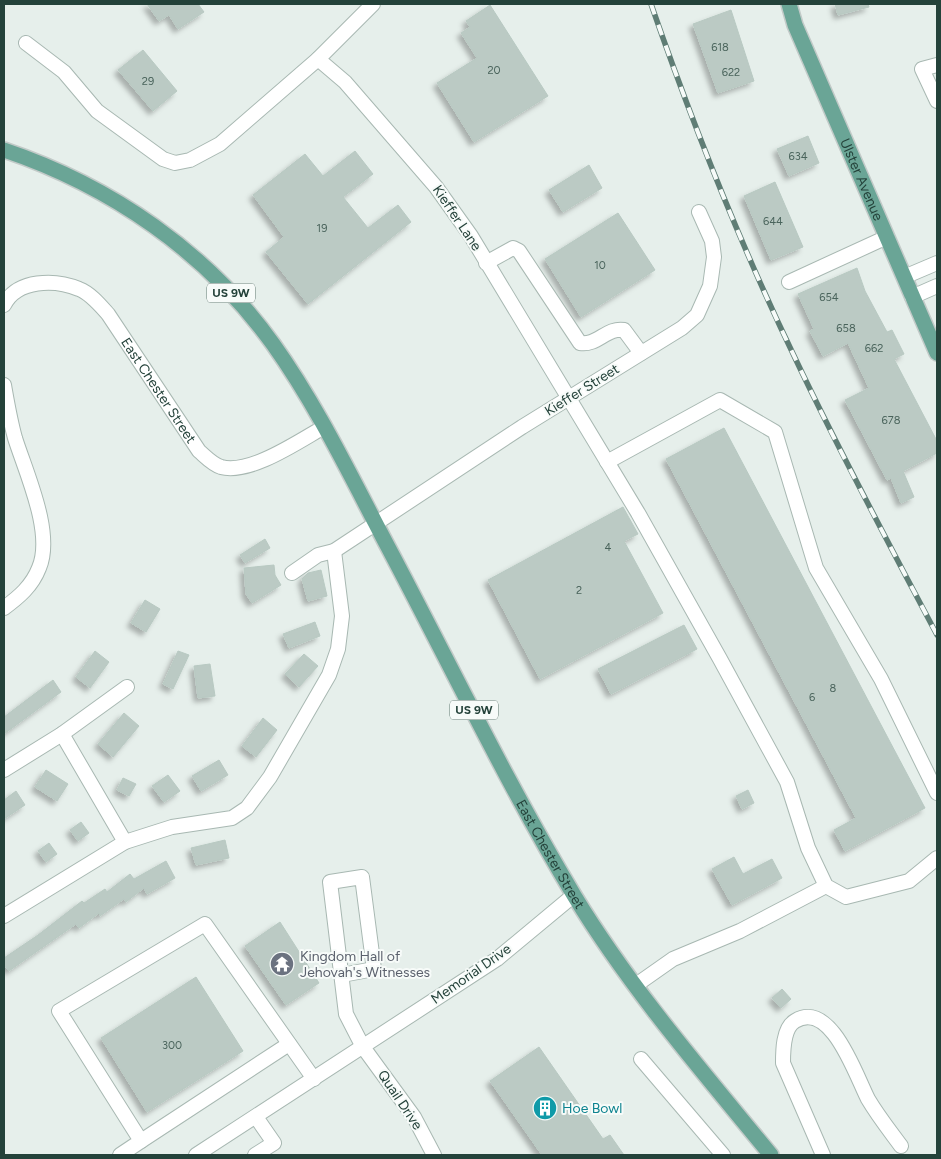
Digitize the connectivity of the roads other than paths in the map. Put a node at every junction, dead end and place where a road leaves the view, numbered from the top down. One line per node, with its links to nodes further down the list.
1 (373, 4): 4 (street)
2 (789, 4): 9 (main road, Ulster Avenue)
3 (26, 43): 4 (street)
4 (318, 59): 10 (street, Kieffer Lane)
5 (937, 65): 6 (street)
6 (937, 100)
7 (4, 150): 21 (main road, US 9W)
8 (699, 212): 17 (street, Kieffer Street)
9 (887, 237): 12 (main road, Ulster Avenue); 13 (street)
10 (486, 263): 17 (street); 20 (street, Kieffer Lane)
11 (937, 263): 12 (street)
12 (904, 278): 15 (main road, Ulster Avenue)
13 (789, 282)
14 (937, 286): 15 (street)
15 (912, 297): 18 (main road, Ulster Avenue)
16 (4, 305): 21 (street, East Chester Street)
17 (641, 353): 20 (street, Kieffer Street)
18 (937, 353)
19 (4, 385): 26 (street)
20 (568, 399): 22 (street, Kieffer Lane); 23 (street, Kieffer Street)
21 (324, 428): 23 (main road, US 9W)
22 (606, 462): 30 (street); 33 (street, Kieffer Lane)
23 (375, 523): 24 (street, Kieffer Street); 34 (main road, East Chester Street / US 9W)
24 (334, 551): 25 (street, Kieffer Street); 31 (street)
25 (292, 573)
26 (4, 608)
27 (126, 687): 28 (street)
28 (62, 734): 29 (street); 31 (street)
29 (4, 770)
30 (937, 793)
31 (125, 842): 35 (street)
32 (937, 858): 33 (street)
33 (826, 886): 37 (street)
34 (574, 895): 37 (main road, East Chester Street / US 9W); 39 (street, Memorial Drive)
35 (4, 916)
36 (342, 975): 36 (street, Quail Drive); 39 (street, Quail Drive)
37 (636, 986): 50 (main road, East Chester Street / US 9W)
38 (289, 1044): 41 (street); 43 (street); 43 (street)
39 (362, 1047): 41 (street, Memorial Drive); 48 (street, Quail Drive)
40 (641, 1060): 49 (street)
41 (314, 1079): 42 (street, Memorial Drive)
42 (256, 1117): 46 (street, Memorial Drive); 47 (street)
43 (140, 1141): 45 (street)
44 (902, 1146): 51 (street)
45 (120, 1155)
46 (196, 1155)
47 (255, 1155)
48 (434, 1155)
49 (722, 1155)
50 (771, 1155)
51 (823, 1155)

